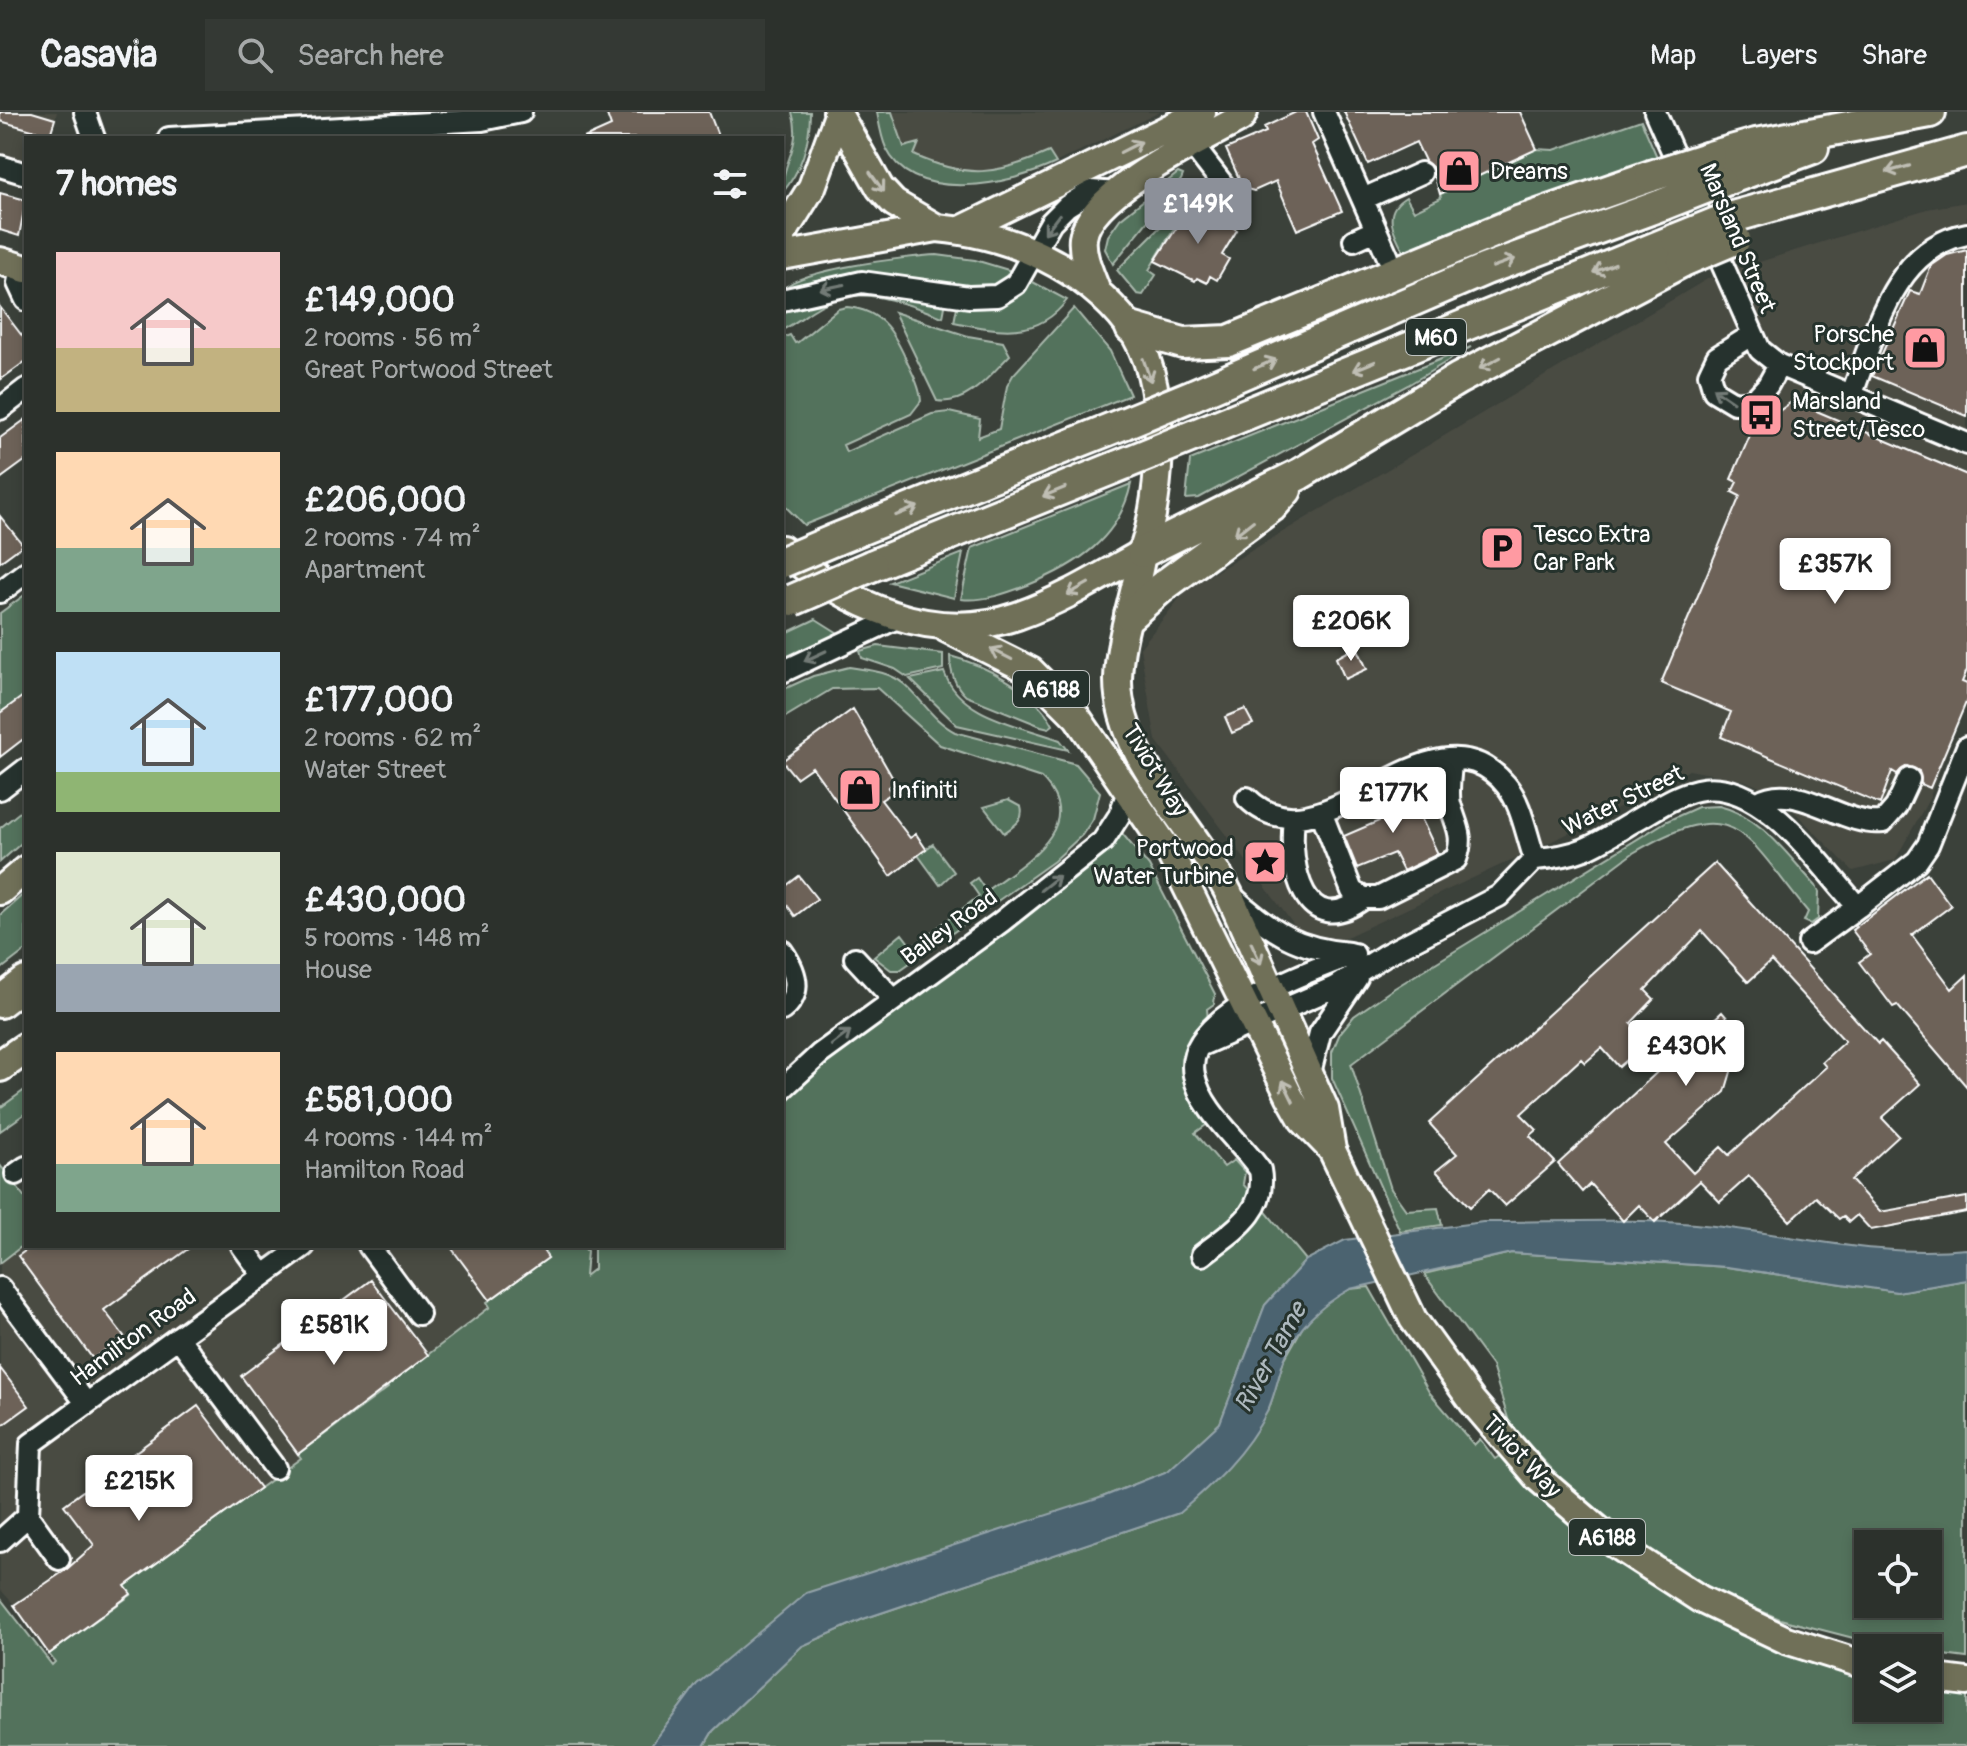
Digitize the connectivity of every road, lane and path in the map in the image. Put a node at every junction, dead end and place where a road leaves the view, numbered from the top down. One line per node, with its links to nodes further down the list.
1 (85, 112): 10 (street)
2 (521, 112): 11 (street)
3 (1202, 112): 9 (main road)
4 (1244, 112): 9 (main road)
5 (1324, 112): 19 (street)
6 (1655, 112): 34 (street, Marsland Street)
7 (1930, 112): 14 (highway, M60)
8 (837, 114): 20 (main road, one-way to 20); 22 (main road)
9 (1184, 134): 17 (street); 18 (main road); 20 (main road, one-way to 9)
10 (93, 136)
11 (204, 136)
12 (1967, 151): 25 (highway, M60, one-way to 25, bridge)
13 (0, 166): 15 (street)
14 (1715, 170): 33 (highway, M60, bridge); 43 (highway, M60, one-way to 14, bridge)
15 (24, 173)
16 (1421, 173): 19 (street)
17 (1225, 187)
18 (1117, 193): 26 (street, one-way to 26); 30 (main road)
19 (1363, 199): 21 (street)
20 (949, 229): 26 (main road); 27 (main road)
21 (1376, 230): 24 (street); 28 (street)
22 (784, 232)
23 (1967, 234): 37 (street)
24 (1354, 240)
25 (1680, 250): 40 (highway, M60, one-way to 40); 46 (highway, M60, one-way to 46, bridge)
26 (1033, 253): 30 (main road); 32 (street, one-way to 32)
27 (784, 256)
28 (1388, 257)
29 (16, 265): 31 (street)
30 (1097, 292): 33 (main road)
31 (24, 296)
32 (784, 300)
33 (1131, 328): 42 (main road, Tiviot Way, one-way to 42)
34 (1752, 335): 35 (street, Marsland Street); 35 (street, one-way to 34)
35 (1779, 365): 37 (street, Marsland Street)
36 (24, 391): 38 (street)
37 (1851, 396): 39 (street, Marsland Street)
38 (0, 409)
39 (1967, 444)
40 (1300, 474): 42 (highway, M60); 49 (highway, M60, one-way to 49)
41 (784, 550): 47 (main road)
42 (1142, 552): 48 (main road, one-way to 48); 49 (main road, Tiviot Way)
43 (784, 561)
44 (24, 574): 45 (street)
45 (0, 592)
46 (787, 603)
47 (899, 617): 48 (main road); 50 (street, one-way to 50)
48 (940, 626): 56 (main road, Tiviot Way / A6188, one-way to 48)
49 (1127, 626): 64 (main road, Tiviot Way / A6188)
50 (784, 671)
51 (1967, 747): 66 (street)
52 (1451, 760): 59 (street); 61 (street); 65 (street)
53 (24, 771): 55 (street)
54 (1909, 779): 58 (street)
55 (0, 789)
56 (1128, 792): 72 (street, Bailey Road, one-way to 56); 76 (main road, Tiviot Way / A6188)
57 (1247, 798): 60 (street)
58 (1758, 802): 61 (street, Water Street); 66 (street, Water Street)
59 (1321, 812): 60 (street); 65 (street)
60 (1294, 820): 65 (street)
61 (1535, 859): 70 (street)
62 (24, 871): 63 (main road)
63 (0, 891)
64 (1229, 894): 70 (street); 73 (main road, Tiviot Way / A6188, one-way to 73)
65 (1364, 898)
66 (1858, 907): 67 (street)
67 (1809, 943)
68 (784, 954): 75 (street)
69 (855, 958): 72 (street)
70 (1358, 962): 73 (street); 79 (street)
71 (24, 984): 74 (highway)
72 (893, 999): 80 (street, Bailey Road, one-way to 72)
73 (1278, 1000): 76 (street); 79 (main road, Tiviot Way / A6188)
74 (0, 1002)
75 (784, 1007)
76 (1249, 1016): 81 (main road, Tiviot Way / A6188, one-way to 76); 85 (street)
77 (24, 1049): 78 (highway)
78 (0, 1066)
79 (1310, 1073): 81 (main road, Tiviot Way / A6188)
80 (784, 1087)
81 (1332, 1150): 95 (main road, Tiviot Way / A6188)
82 (243, 1248): 86 (street)
83 (301, 1248): 86 (street, Hamilton Road)
84 (370, 1248): 88 (street)
85 (1202, 1255)
86 (263, 1275): 89 (street, Hamilton Road)
87 (0, 1288): 90 (street)
88 (419, 1314)
89 (178, 1337): 90 (street, Hamilton Road); 91 (street)
90 (86, 1403): 92 (street, Hamilton Road)
91 (275, 1468)
92 (28, 1516): 93 (street); 94 (street)
93 (0, 1541)
94 (59, 1559)
95 (1854, 1662)
96 (1942, 1679): 97 (main road)
97 (1967, 1682)

